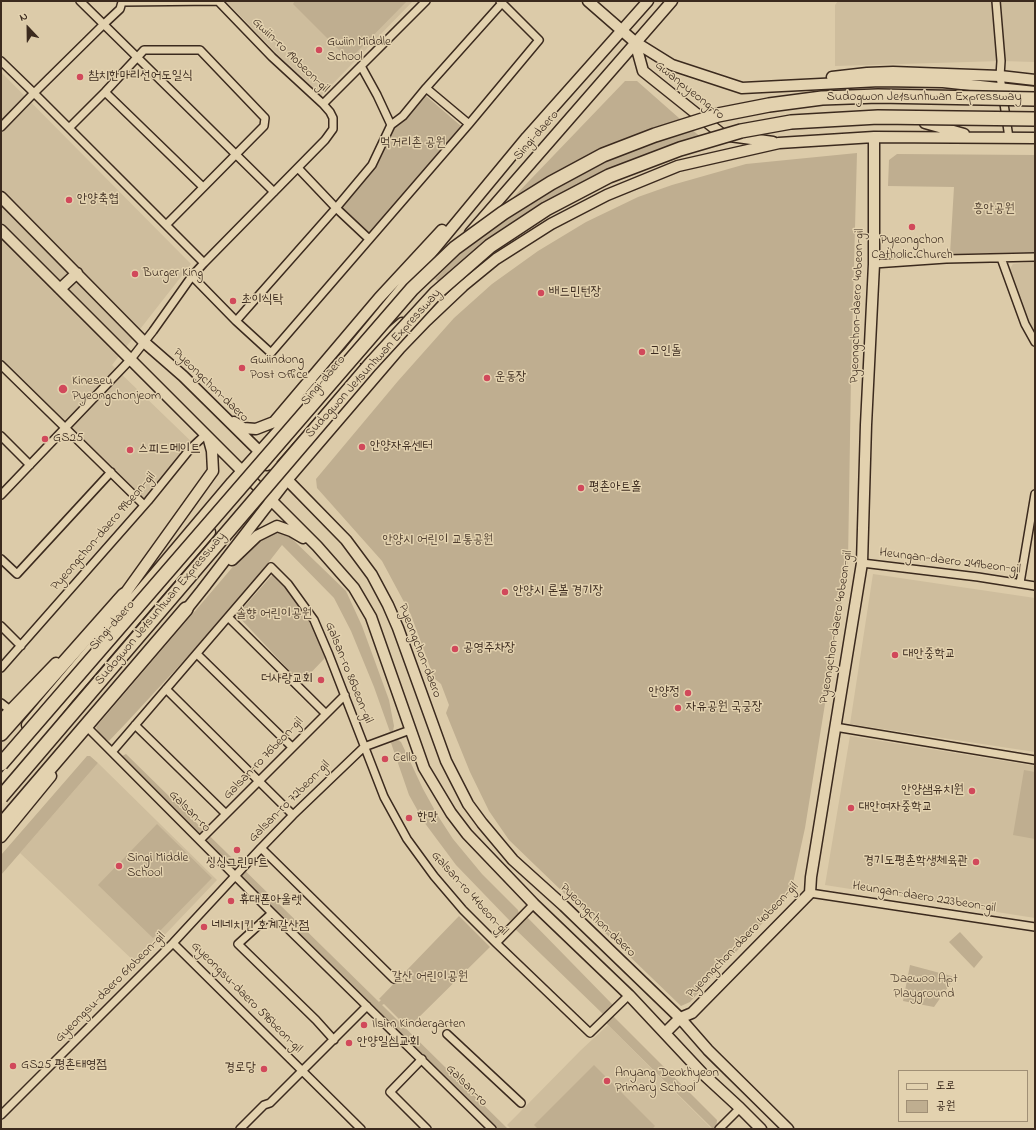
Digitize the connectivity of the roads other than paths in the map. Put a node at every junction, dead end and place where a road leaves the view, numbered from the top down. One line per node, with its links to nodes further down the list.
1 (80, 1): 10 (street)
2 (218, 1): 8 (street, Gwiin-ro 190beon-gil); 27 (street, Gwiin-ro 190beon-gil)
3 (426, 1): 15 (street)
4 (588, 1): 11 (street, Gwanpyeong-ro)
5 (648, 1): 11 (street, Singi-daero)
6 (672, 1): 12 (street, Singi-daero)
7 (996, 1): 16 (street)
8 (122, 2): 10 (street, Gwiin-ro 190beon-gil)
9 (501, 2): 20 (street); 30 (street)
10 (104, 24): 13 (street); 25 (street, Gwiin-ro 190beon-gil)
11 (622, 31): 12 (street, Gwanpyeong-ro); 37 (street, Singi-daero)
12 (635, 42): 21 (street, Gwanpyeong-ro); 36 (street, Gwanpyeong-ro); 64 (street, Singi-daero)
13 (138, 57): 23 (street); 43 (street); 43 (street)
14 (1, 61): 25 (street)
15 (360, 66): 27 (street); 32 (street)
16 (1000, 76): 17 (street); 18 (street); 19 (street); 21 (street); 22 (street)
17 (1035, 76)
18 (1035, 80)
19 (943, 82): 21 (street, Gwanpyeong-ro); 22 (street, Gwanpyeong-ro)
20 (426, 88): 30 (street); 32 (street)
21 (742, 88)
22 (1002, 88): 24 (street, Gwanpyeong-ro); 31 (street)
23 (105, 92): 35 (street); 45 (street)
24 (1035, 92)
25 (34, 93): 34 (street, Gwiin-ro 190beon-gil); 35 (street)
26 (1035, 99): 114 (highway, Sudogwon Je1sunhwan Expressway, bridge)
27 (323, 104): 44 (street, Gwiin-ro 190beon-gil)
28 (1035, 119): 117 (highway, Sudogwon Je1sunhwan Expressway, bridge)
29 (925, 123): 31 (street, Gwanpyeong-ro); 36 (street, Gwanpyeong-ro); 39 (street)
30 (469, 124): 51 (street)
31 (1008, 124): 33 (street, Gwanpyeong-ro); 40 (street)
32 (391, 125): 48 (street)
33 (1035, 125)
34 (1, 127)
35 (69, 128): 49 (street)
36 (723, 135): 42 (street); 64 (street)
37 (527, 137): 59 (street); 63 (street, Singi-daero)
38 (874, 137): 39 (street); 42 (street); 55 (street, Pyeongchon-daero 40beon-gil)
39 (979, 138): 40 (street)
40 (1009, 138): 41 (street)
41 (1035, 138)
42 (779, 143): 72 (street)
43 (236, 153): 45 (street); 46 (street)
44 (298, 168): 46 (street, Gwiin-ro 190beon-gil); 48 (street)
45 (203, 187): 49 (street)
46 (274, 192): 54 (street, Gwiin-ro 190beon-gil)
47 (1, 197): 56 (street, Pyeongchon-daero)
48 (336, 208): 51 (street); 60 (street)
49 (166, 225): 54 (street)
50 (1, 230): 58 (street)
51 (369, 239): 60 (street)
52 (1035, 257): 53 (street)
53 (1001, 258): 55 (street); 62 (street)
54 (204, 263): 57 (street, Gwiin-ro 190beon-gil)
55 (874, 264): 87 (street, Pyeongchon-daero 40beon-gil)
56 (77, 272): 58 (street); 61 (street, Pyeongchon-daero)
57 (192, 276): 60 (street); 61 (street, Gwiin-ro 190beon-gil)
58 (60, 289): 65 (street)
59 (380, 298): 63 (street); 68 (street)
60 (236, 321)
61 (144, 342): 65 (street, Gwiin-ro 190beon-gil); 68 (street, Pyeongchon-daero)
62 (1035, 342)
63 (350, 351): 73 (street, Singi-daero)
64 (360, 358): 67 (street, Singi-daero)
65 (131, 359): 69 (street, Gwiin-ro 190beon-gil); 71 (street)
66 (1, 365): 69 (street)
67 (336, 388): 72 (street); 74 (street, Singi-daero)
68 (222, 415): 73 (street, Pyeongchon-daero)
69 (66, 428): 75 (street, Gwiin-ro 190beon-gil); 77 (street)
70 (1, 436): 75 (street)
71 (207, 436): 76 (street); 84 (street, Pyeongchon-daero 99beon-gil); 91 (street)
72 (324, 438): 78 (street)
73 (259, 451): 74 (street, Pyeongchon-daero); 76 (street, Singi-daero)
74 (270, 462): 78 (street, Pyeongchon-daero); 79 (street, Singi-daero)
75 (30, 465): 81 (street, Gwiin-ro 190beon-gil)
76 (242, 471): 79 (street); 80 (street, Singi-daero)
77 (111, 472): 84 (street); 86 (street)
78 (288, 480): 83 (street); 134 (street, Pyeongchon-daero)
79 (253, 482): 83 (street); 115 (street, Singi-daero)
80 (227, 488): 91 (street); 112 (street, Singi-daero)
81 (1, 494)
82 (1035, 494): 88 (street)
83 (272, 500): 85 (street); 90 (street)
84 (144, 505): 95 (street, Pyeongchon-daero 99beon-gil)
85 (317, 546): 90 (street); 107 (street)
86 (1, 559)
87 (862, 563): 88 (street, Heungan-daero 249beon-gil); 105 (street, Pyeongchon-daero 40beon-gil)
88 (1020, 583): 89 (street, Heungan-daero 249beon-gil)
89 (1035, 586)
90 (202, 590): 92 (street)
91 (124, 595): 101 (street); 108 (highway)
92 (186, 609): 106 (street); 120 (highway)
93 (228, 617): 96 (street, Galsan-ro 86beon-gil); 99 (street, Galsan-ro 86beon-gil); 102 (street)
94 (1, 626): 95 (street)
95 (21, 646): 97 (street, Pyeongchon-daero 99beon-gil)
96 (197, 654): 98 (street, Galsan-ro 86beon-gil); 109 (street)
97 (1, 668)
98 (166, 689): 104 (street, Galsan-ro 86beon-gil); 116 (street)
99 (344, 695): 102 (street, Galsan-ro 76beon-gil); 110 (street, Galsan-ro 86beon-gil)
100 (1, 702): 101 (street)
101 (10, 710): 103 (street)
102 (324, 714): 109 (street, Galsan-ro 76beon-gil)
103 (1, 720)
104 (136, 725): 111 (street, Galsan-ro 86beon-gil); 118 (street)
105 (835, 727): 113 (street); 125 (street, Pyeongchon-daero 40beon-gil)
106 (89, 730): 111 (street, Galsan-ro); 121 (street)
107 (410, 730): 110 (street); 126 (street)
108 (1, 734)
109 (292, 747): 116 (street, Galsan-ro 76beon-gil)
110 (364, 747): 119 (street, Galsan-ro 72beon-gil); 130 (street, Galsan-ro 44beon-gil)
111 (112, 752): 122 (street, Galsan-ro)
112 (1, 755)
113 (1035, 760)
114 (1, 764)
115 (1, 782)
116 (259, 782): 118 (street, Galsan-ro 76beon-gil); 119 (street)
117 (1, 797)
118 (226, 814): 122 (street, Galsan-ro 76beon-gil)
119 (293, 815): 123 (street, Galsan-ro 72beon-gil)
120 (1, 825)
121 (1, 837)
122 (200, 840): 124 (street, Galsan-ro)
123 (261, 848): 124 (street, Galsan-ro 72beon-gil); 131 (street)
124 (236, 876): 127 (street, Galsan-ro); 129 (street, Gyeongsu-daero 610beon-gil)
125 (810, 893): 128 (street, Heungan-daero 223beon-gil); 134 (street, Pyeongchon-daero 40beon-gil)
126 (534, 904): 130 (street); 132 (street)
127 (272, 913): 133 (street, Galsan-ro); 137 (street)
128 (1035, 928)
129 (173, 943): 139 (street, Gyeongsu-daero 596beon-gil); 142 (street, Gyeongsu-daero 610beon-gil)
130 (496, 943): 132 (street, Galsan-ro 44beon-gil)
131 (394, 979)
132 (629, 995): 135 (street)
133 (367, 1006): 137 (street, Gyeongsu-daero 596beon-gil); 138 (street, Galsan-ro)
134 (680, 1018): 135 (street, Pyeongchon-daero 40beon-gil); 149 (street, Pyeongchon-daero)
135 (665, 1032): 141 (street)
136 (447, 1034): 140 (street)
137 (334, 1040): 139 (street, Gyeongsu-daero 596beon-gil)
138 (422, 1059): 145 (street); 146 (street, Galsan-ro)
139 (302, 1071): 143 (street, Gyeongsu-daero 596beon-gil); 144 (street, Gyeongsu-daero 596beon-gil)
140 (521, 1103)
141 (740, 1108): 147 (street); 148 (street)
142 (1, 1115)
143 (240, 1129)
144 (361, 1129)
145 (427, 1129)
146 (492, 1129)
147 (719, 1129)
148 (761, 1129)
149 (788, 1129)

